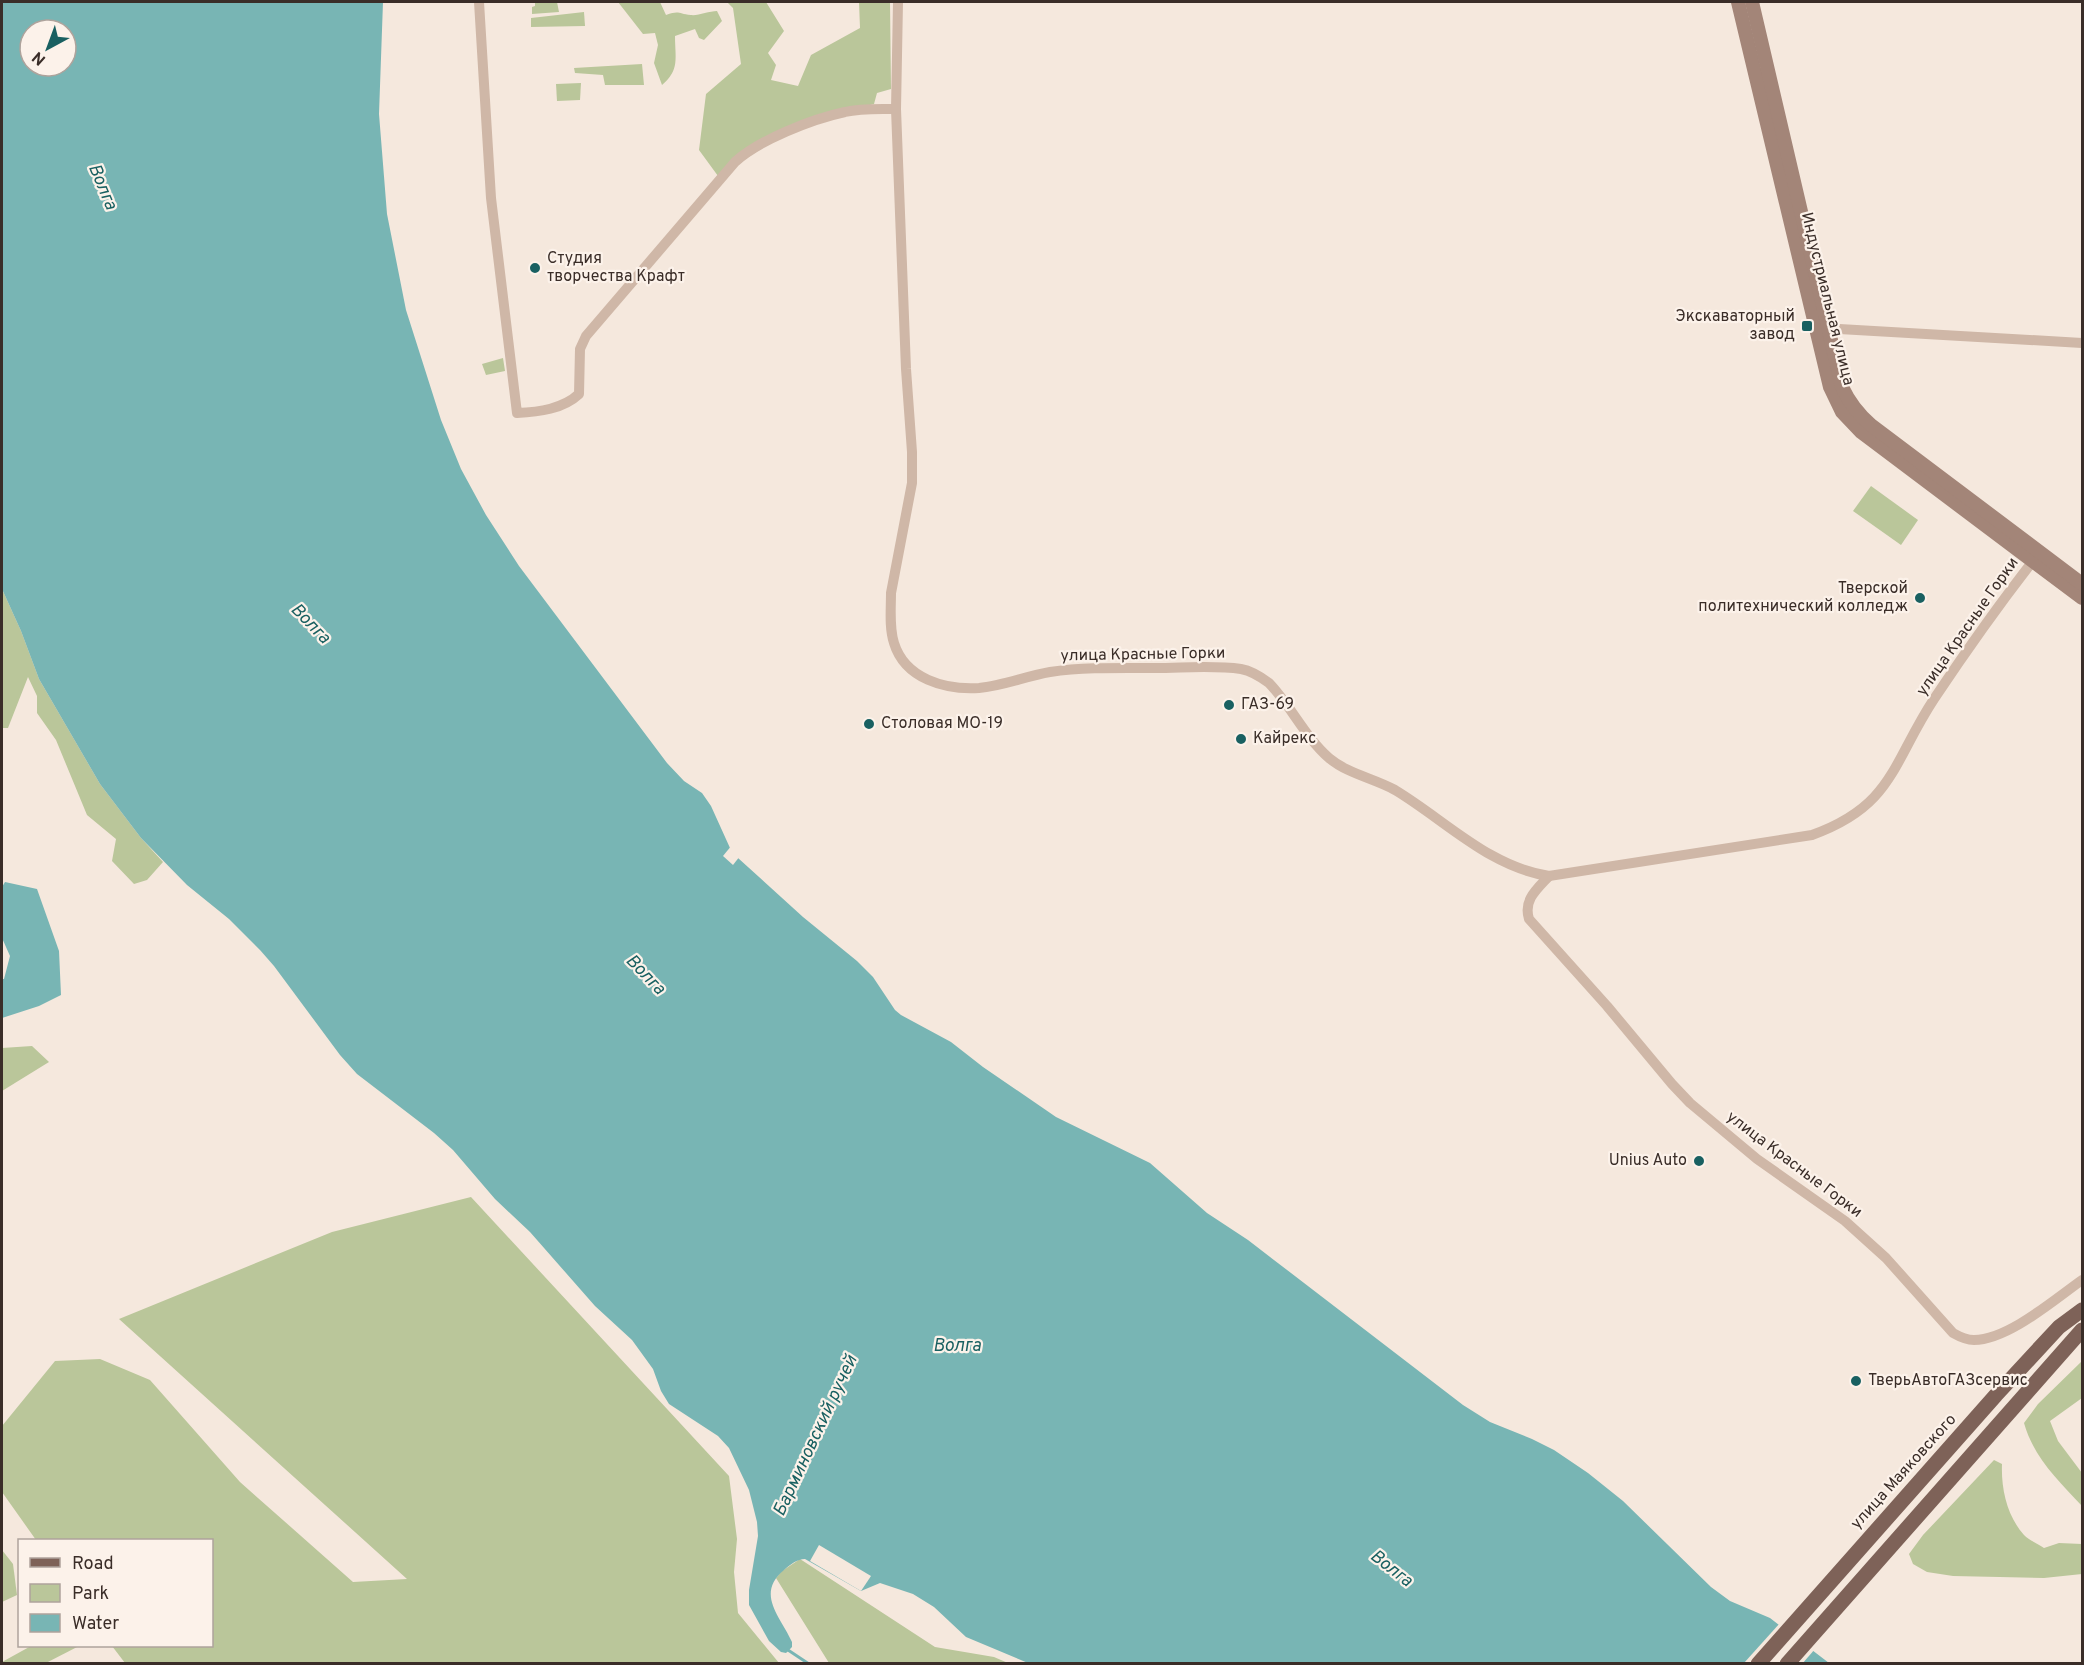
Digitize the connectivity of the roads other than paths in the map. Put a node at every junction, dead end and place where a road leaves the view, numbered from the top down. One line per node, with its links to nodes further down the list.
1 (479, 2): 5 (street)
2 (898, 2): 5 (street, улица Красные Горки)
3 (1738, 2): 6 (street, Индустриальная улица)
4 (1752, 2): 6 (street, Индустриальная улица)
5 (896, 109): 11 (street, улица Красные Горки)
6 (1822, 328): 7 (street); 8 (street, Индустриальная улица)
7 (2082, 343)
8 (2036, 557): 9 (street, Индустриальная улица); 10 (street, Индустриальная улица); 11 (street, улица Красные Горки)
9 (2082, 584)
10 (2082, 598)
11 (1549, 876): 12 (street, улица Красные Горки)
12 (2082, 1280)
13 (2082, 1310): 15 (main road, улица Маяковского)
14 (2078, 1335): 16 (main road)
15 (1758, 1664)
16 (1787, 1664)

